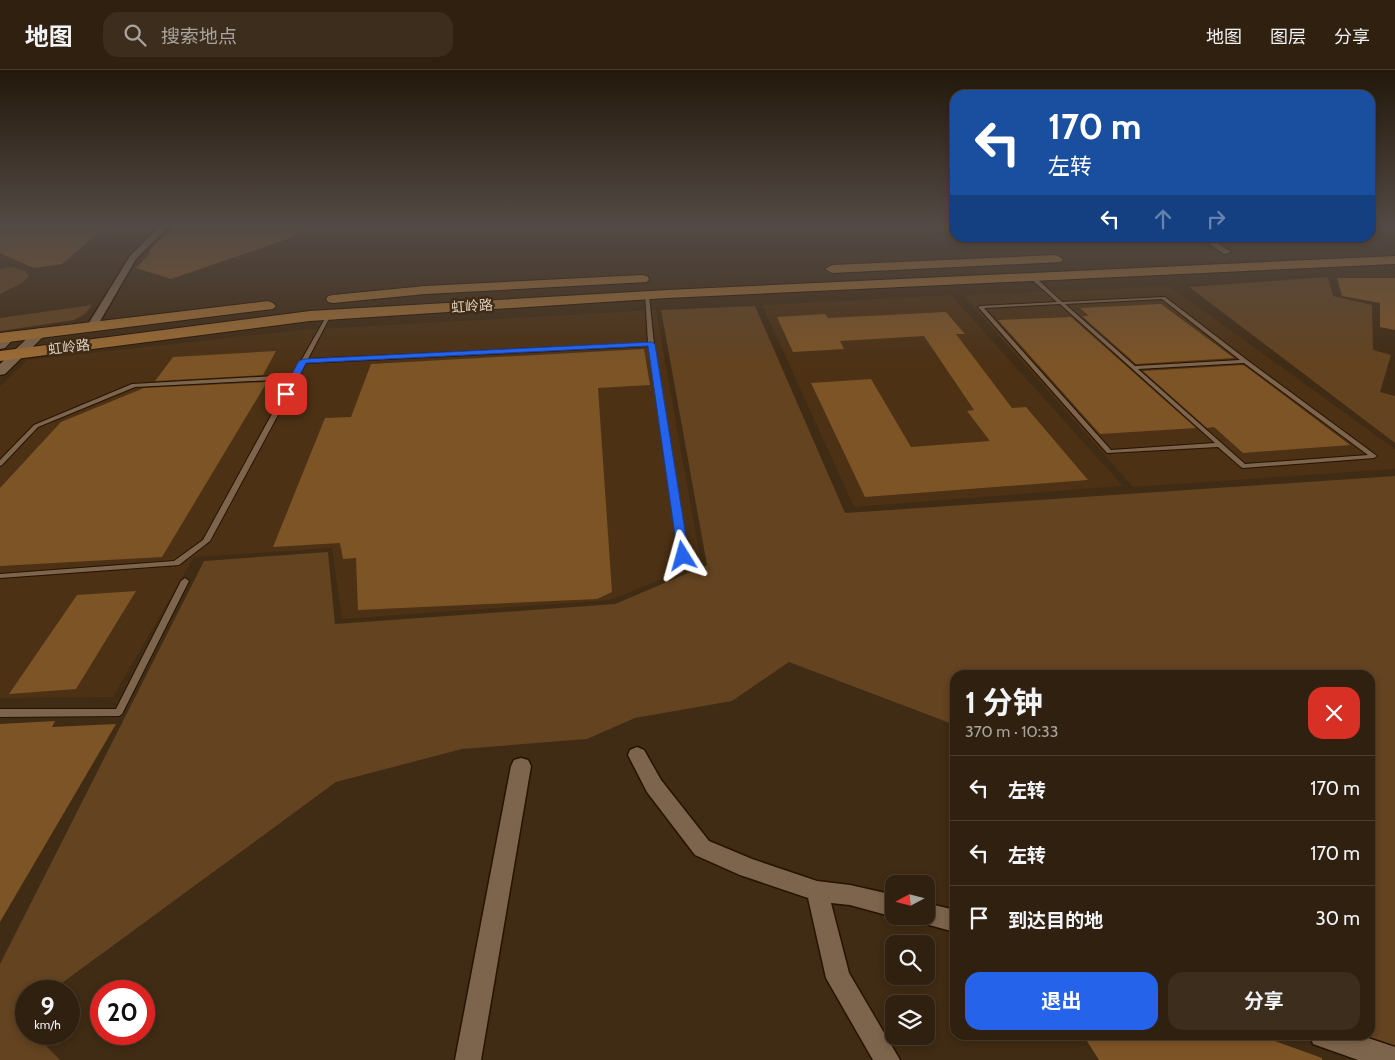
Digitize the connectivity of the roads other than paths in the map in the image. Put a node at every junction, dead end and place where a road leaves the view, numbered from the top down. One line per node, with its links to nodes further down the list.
1 (125, 271): 10 (street)
2 (1156, 271): 3 (main road, 虹岭路)
3 (1032, 277): 5 (main road, 虹岭路); 7 (lane)
4 (653, 278): 6 (main road, 虹岭路)
5 (647, 295): 9 (main road, 虹岭路); 13 (lane)
6 (316, 301)
7 (1061, 303): 17 (lane); 18 (lane); 21 (lane)
8 (287, 304): 10 (main road, 虹岭路)
9 (328, 315): 14 (main road, 虹岭路); 16 (lane)
10 (92, 326): 11 (main road, 虹岭路)
11 (40, 332): 12 (main road, 虹岭路); 14 (street)
12 (3, 340)
13 (651, 344): 16 (lane); 23 (lane)
14 (19, 353): 15 (main road, 虹岭路); 19 (street)
15 (0, 356)
16 (304, 361): 20 (lane)
17 (1245, 361): 18 (lane); 21 (lane)
18 (1133, 368): 21 (lane)
19 (0, 371)
20 (295, 378): 22 (lane); 24 (lane)
21 (1220, 445)
22 (0, 464)
23 (683, 556)
24 (0, 576)
25 (185, 581): 26 (lane)
26 (0, 714)
27 (637, 755): 29 (street)
28 (521, 766): 34 (street)
29 (817, 891): 30 (street); 35 (street)
30 (885, 904)
31 (935, 916): 32 (street)
32 (950, 920)
33 (1337, 1040): 36 (street)
34 (468, 1060)
35 (887, 1060)
36 (1395, 1060)

